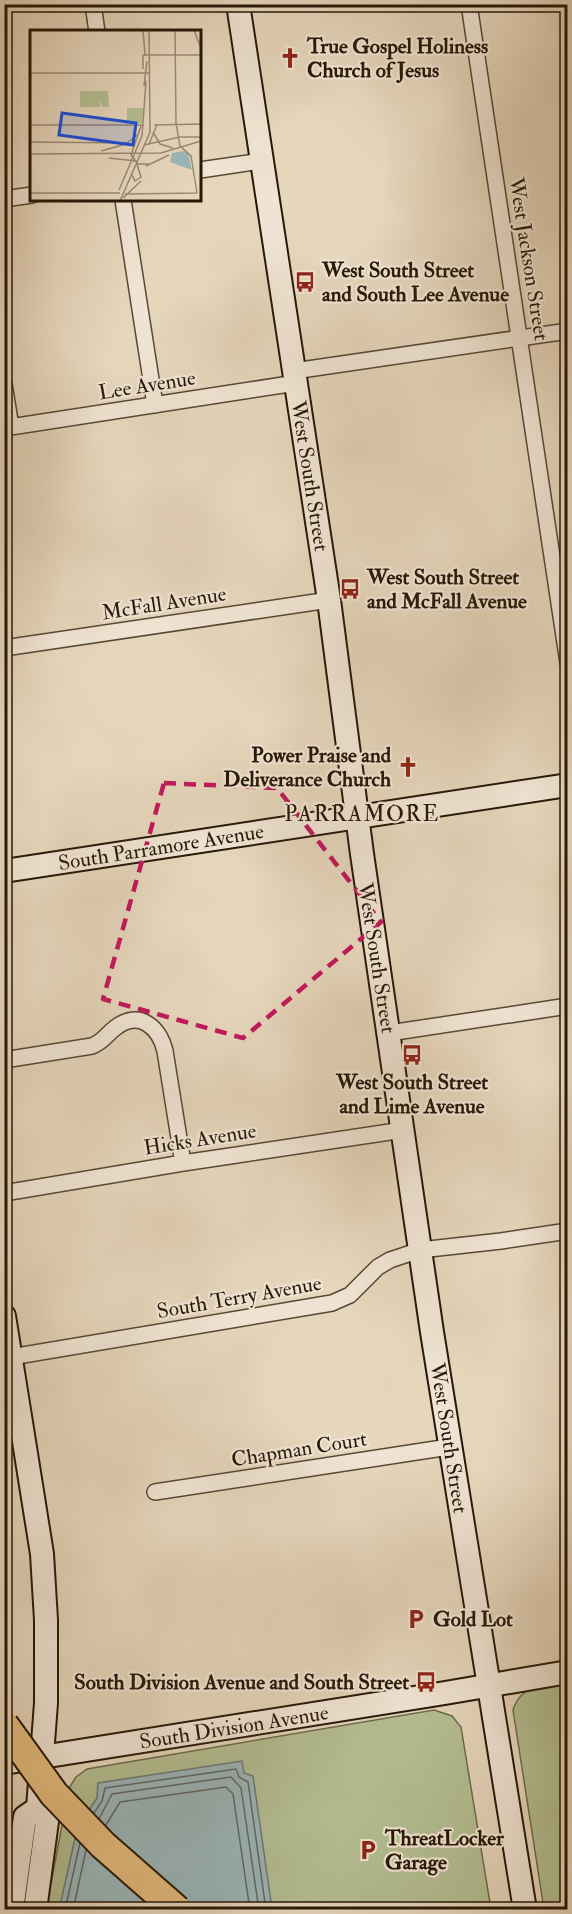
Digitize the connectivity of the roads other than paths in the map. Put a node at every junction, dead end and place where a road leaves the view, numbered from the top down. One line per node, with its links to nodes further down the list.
1 (93, 4): 4 (street)
2 (238, 4): 5 (main road, West South Street)
3 (469, 4): 11 (street, West Jackson Street)
4 (97, 30)
5 (261, 161): 6 (street); 12 (main road, West South Street)
6 (201, 170)
7 (30, 195): 8 (street)
8 (4, 199)
9 (123, 201): 14 (street)
10 (567, 331): 11 (street, Lee Avenue)
11 (519, 338): 12 (street, Lee Avenue); 18 (street, West Jackson Street)
12 (295, 377): 14 (street, Lee Avenue); 16 (main road, West South Street)
13 (4, 384): 15 (street)
14 (155, 405): 15 (street, Lee Avenue)
15 (8, 427)
16 (329, 600): 17 (street, McFall Avenue); 20 (main road, West South Street)
17 (4, 648)
18 (567, 663)
19 (567, 785): 20 (main road, South Parramore Avenue)
20 (357, 816): 21 (main road, South Parramore Avenue); 23 (main road, West South Street)
21 (4, 871)
22 (567, 1006): 23 (street)
23 (389, 1033): 25 (main road, West South Street)
24 (4, 1060): 26 (street)
25 (403, 1130): 26 (street, Hicks Avenue); 29 (main road, West South Street)
26 (183, 1163): 27 (street, Hicks Avenue)
27 (4, 1193)
28 (567, 1231): 29 (street, South Terry Avenue)
29 (420, 1250): 31 (street, South Terry Avenue); 32 (main road, West South Street)
30 (4, 1316): 31 (main road)
31 (11, 1357): 37 (main road)
32 (449, 1447): 33 (street, Chapman Court); 35 (main road, West South Street)
33 (155, 1492)
34 (567, 1672): 35 (main road)
35 (490, 1686): 37 (main road, South Division Avenue); 43 (main road, West South Street)
36 (4, 1725): 42 (highway, bridge)
37 (42, 1758): 38 (main road, South Division Avenue); 39 (main road)
38 (4, 1763)
39 (38, 1808): 40 (main road); 41 (main road)
40 (12, 1910)
41 (35, 1910)
42 (177, 1910)
43 (525, 1910)

